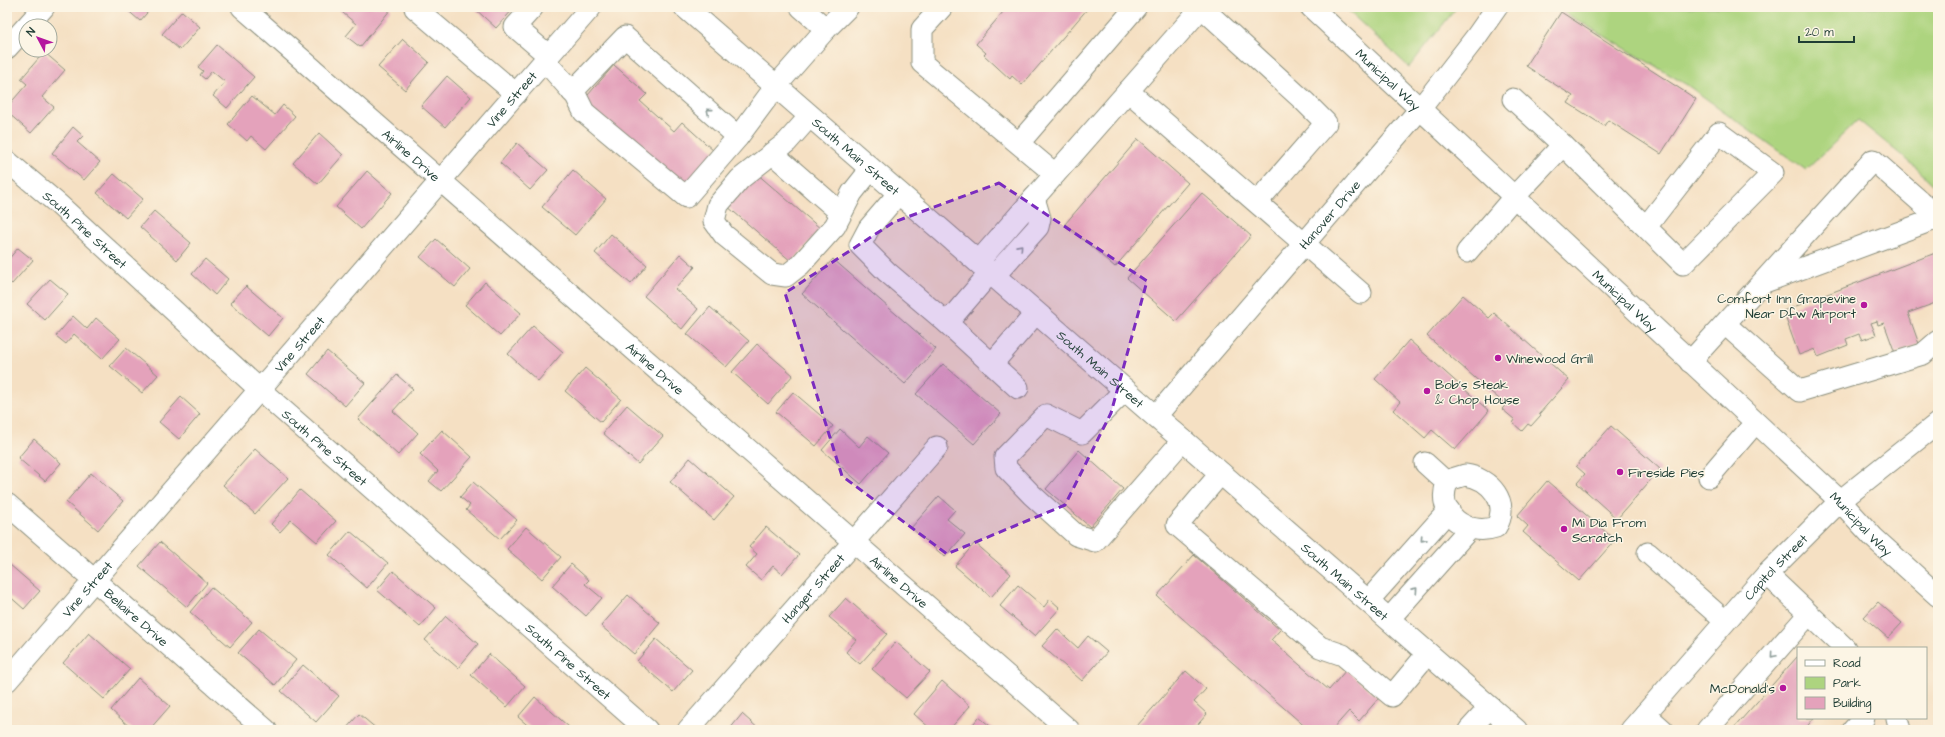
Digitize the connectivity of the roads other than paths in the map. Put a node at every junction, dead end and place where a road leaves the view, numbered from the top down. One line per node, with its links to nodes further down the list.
1 (44, 7): 15 (street)
2 (242, 7): 34 (street, Airline Drive)
3 (533, 7): 19 (street)
4 (591, 7): 19 (street, Vine Street)
5 (685, 7): 20 (main road, South Main Street)
6 (801, 7): 16 (street)
7 (848, 7): 16 (street)
8 (942, 7): 28 (street)
9 (1136, 7): 28 (street)
10 (1202, 7): 21 (street)
11 (1206, 7): 37 (street)
12 (1312, 7): 25 (street, Municipal Way)
13 (1496, 7): 25 (street, Hanover Drive)
14 (415, 8): 23 (street)
15 (34, 18)
16 (826, 29): 20 (street)
17 (18, 35): 18 (street)
18 (7, 48)
19 (547, 58): 22 (street); 23 (street, Vine Street)
20 (776, 86): 26 (main road, South Main Street); 27 (street)
21 (1128, 91): 33 (street); 37 (street)
22 (572, 92): 27 (street, one-way to 22); 27 (street)
23 (516, 94): 34 (street, Vine Street)
24 (1513, 99): 29 (street)
25 (1420, 109): 36 (street, Municipal Way); 41 (street, Hanover Drive)
26 (810, 116): 30 (street); 32 (main road, South Main Street)
27 (738, 137)
28 (1019, 143): 33 (street)
29 (1563, 145): 36 (street); 40 (street)
30 (772, 153): 38 (street); 38 (street)
31 (7, 162): 53 (street, South Pine Street)
32 (871, 169): 35 (main road, South Main Street); 38 (street)
33 (1055, 174): 43 (street)
34 (441, 181): 53 (street, Vine Street); 68 (street, Airline Drive)
35 (899, 193): 43 (main road, South Main Street); 47 (street)
36 (1514, 197): 42 (street); 50 (street, Municipal Way)
37 (1256, 202): 41 (street)
38 (841, 213)
39 (1938, 218): 44 (street); 44 (street)
40 (1646, 227): 40 (street)
41 (1305, 244): 45 (street); 55 (street, Hanover Drive)
42 (1467, 252)
43 (987, 270): 46 (main road, South Main Street); 47 (street)
44 (1762, 282): 48 (street)
45 (1361, 293)
46 (1036, 313): 51 (street); 54 (main road, South Main Street)
47 (947, 323): 51 (street)
48 (1725, 324): 49 (street); 50 (street)
49 (1938, 341)
50 (1690, 362): 56 (street, Municipal Way)
51 (992, 364): 52 (street)
52 (1018, 388)
53 (260, 390): 71 (street, Vine Street); 85 (street, South Pine Street)
54 (1125, 390): 55 (main road, South Main Street); 58 (street)
55 (1156, 416): 58 (main road, South Main Street)
56 (1755, 422): 62 (street); 64 (street, Municipal Way)
57 (1934, 434): 64 (street, Capitol Street)
58 (1183, 440): 61 (main road, South Main Street)
59 (937, 447): 68 (street, Hanger Street)
60 (1426, 463): 63 (street)
61 (1221, 473): 73 (main road, South Main Street); 78 (street)
62 (1709, 477)
63 (1447, 483): 66 (street); 67 (street)
64 (1840, 501): 70 (street, Capitol Street); 72 (street, Municipal Way)
65 (7, 504): 71 (street, Bellaire Drive)
66 (1449, 510): 67 (street); 73 (street, one-way to 73)
67 (1470, 528): 75 (street, one-way to 67)
68 (854, 542): 86 (street, Hanger Street); 87 (street, Airline Drive)
69 (1648, 552): 76 (street)
70 (1767, 574): 74 (street); 76 (street, Capitol Street)
71 (94, 581): 79 (street, Vine Street); 84 (street, Bellaire Drive)
72 (1938, 596)
73 (1368, 601): 75 (main road, South Main Street)
74 (1808, 615): 77 (street); 92 (street, one-way to 92)
75 (1389, 619): 78 (main road, South Main Street)
76 (1725, 621): 81 (street, Capitol Street)
77 (1844, 647)
78 (1428, 653): 80 (main road, South Main Street)
79 (7, 681)
80 (1490, 707): 88 (street); 89 (main road, South Main Street)
81 (1645, 714): 90 (street, Capitol Street); 91 (street)
82 (1863, 719): 93 (street)
83 (1897, 719): 94 (street)
84 (266, 730)
85 (647, 730)
86 (688, 730)
87 (1069, 730)
88 (1469, 730)
89 (1516, 730)
90 (1631, 730)
91 (1663, 730)
92 (1707, 730)
93 (1854, 730)
94 (1900, 730)

